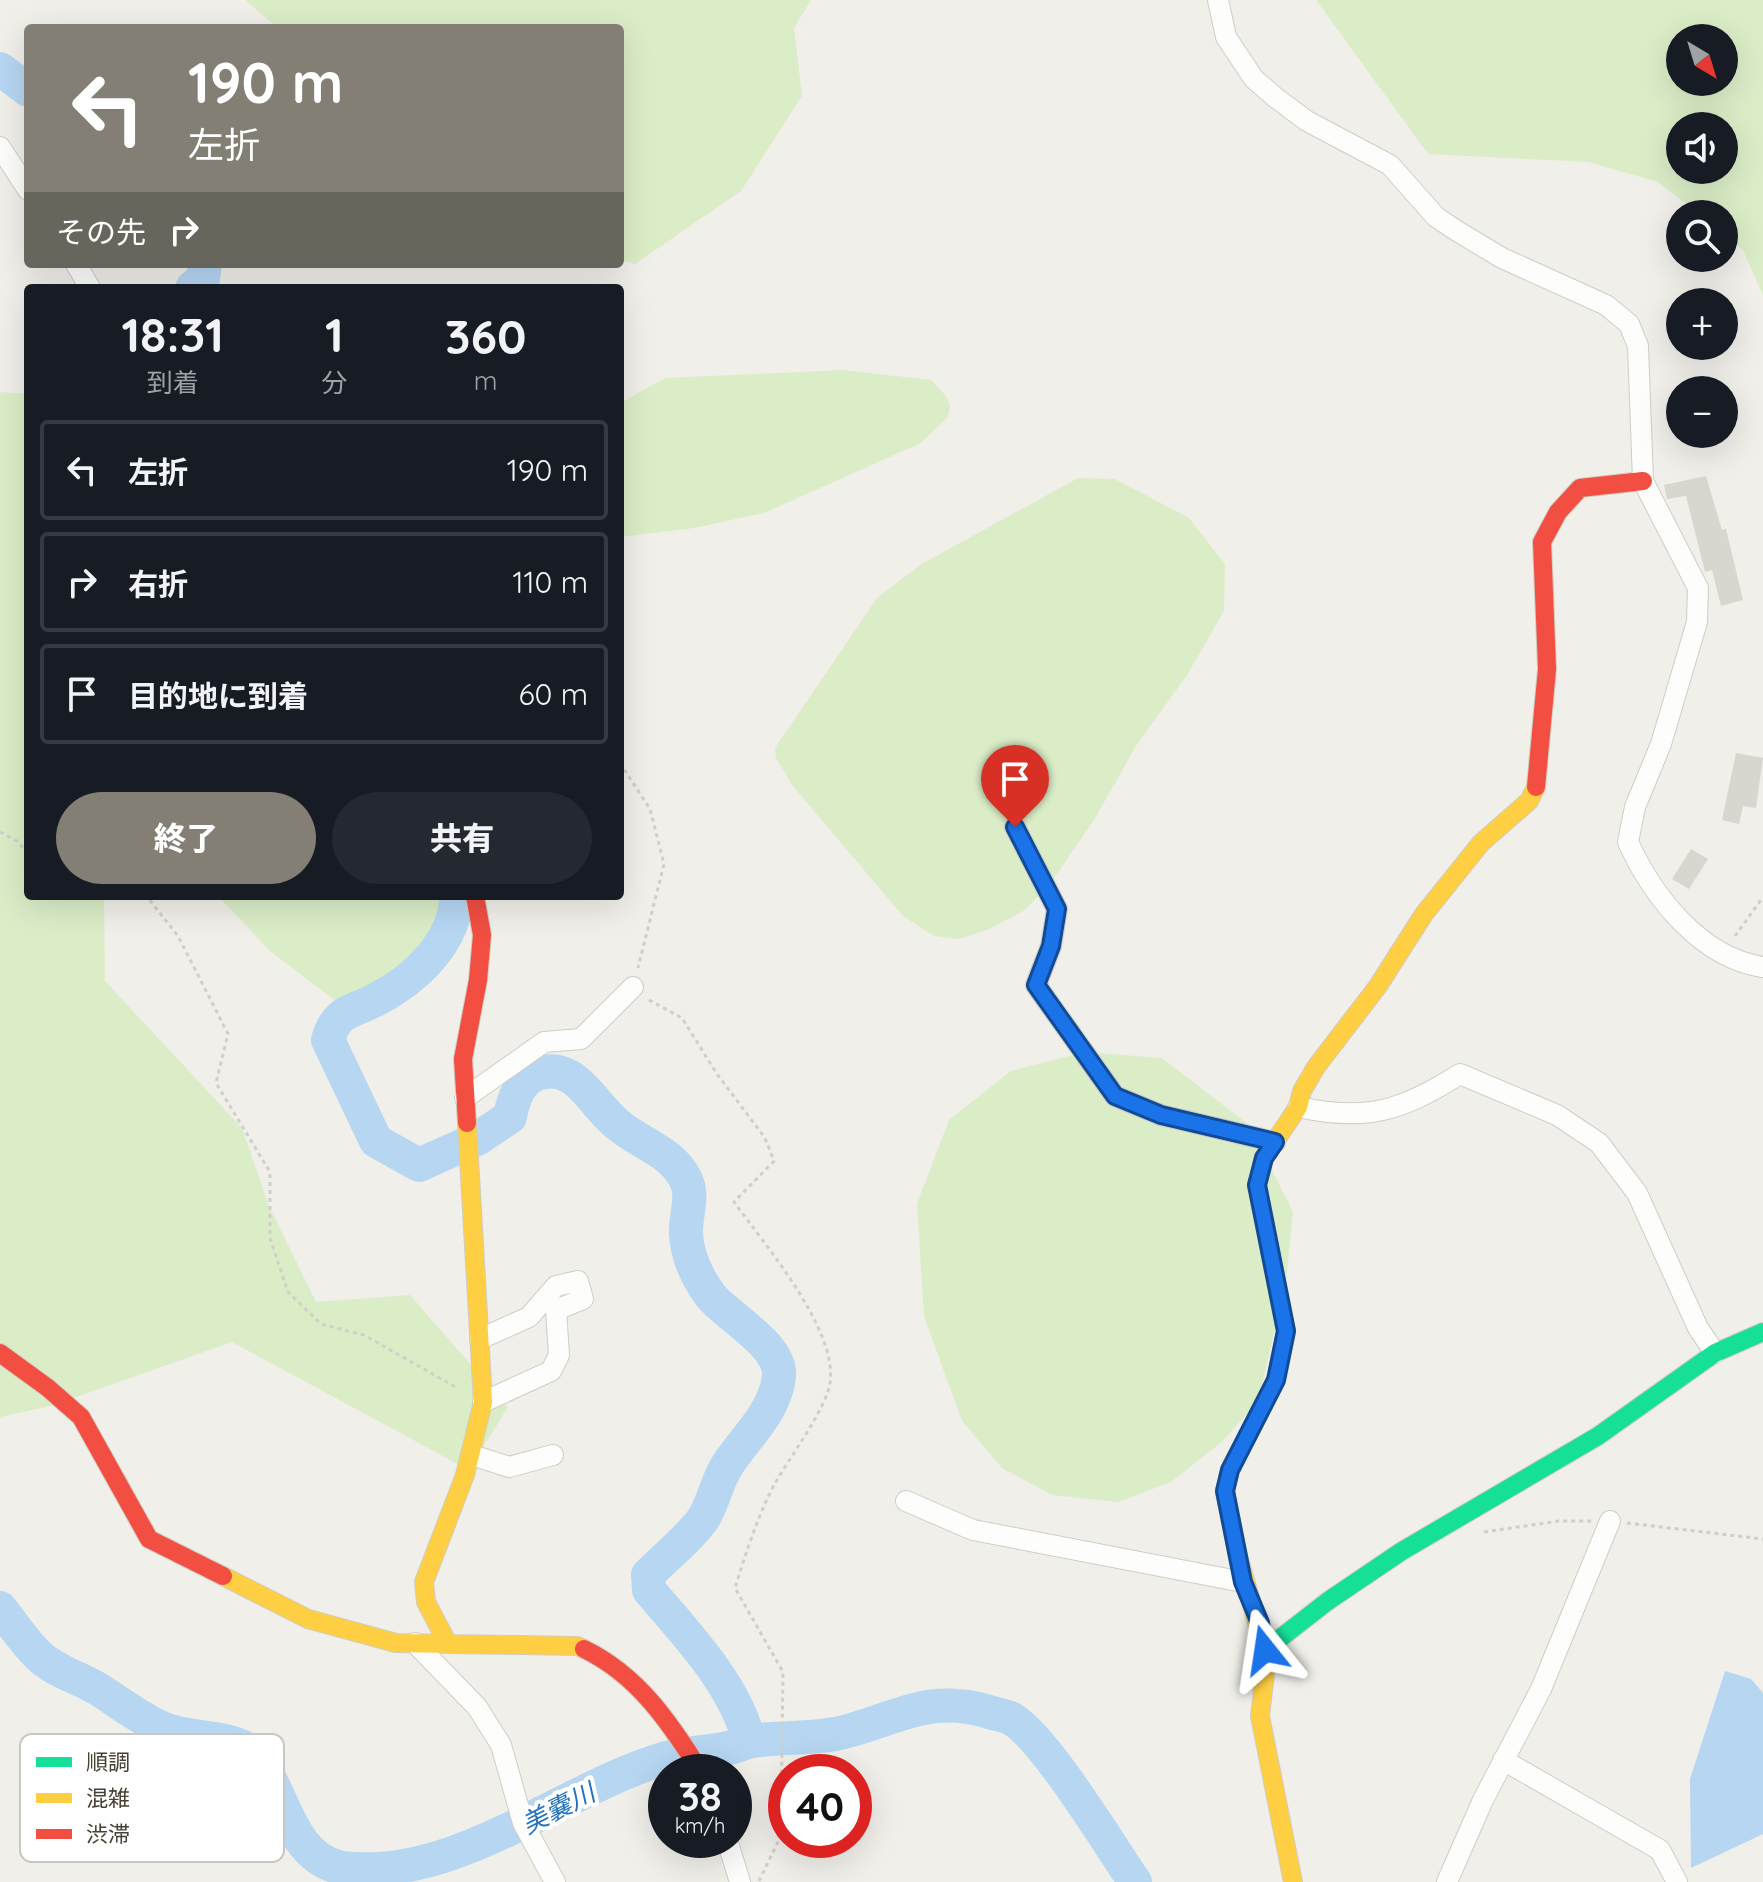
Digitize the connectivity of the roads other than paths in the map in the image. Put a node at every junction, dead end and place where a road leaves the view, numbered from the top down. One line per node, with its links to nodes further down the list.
1 (1218, 0): 4 (street)
2 (0, 147): 3 (street)
3 (24, 184)
4 (1643, 481): 7 (street); 10 (street)
5 (1015, 827): 11 (street)
6 (476, 900): 9 (street)
7 (1763, 967)
8 (633, 987): 9 (street)
9 (465, 1098): 13 (street)
10 (1298, 1107): 11 (street); 15 (street)
11 (1275, 1142): 21 (street)
12 (1763, 1332): 15 (street)
13 (480, 1339): 16 (street); 16 (street)
14 (0, 1353): 22 (street)
15 (1715, 1353): 24 (street)
16 (483, 1402): 17 (street)
17 (472, 1455): 18 (street); 23 (street)
18 (553, 1455)
19 (906, 1501): 21 (street)
20 (1610, 1521): 26 (street)
21 (1243, 1582): 24 (street)
22 (415, 1643): 23 (street); 28 (street)
23 (448, 1644): 25 (street)
24 (1265, 1650): 30 (street)
25 (689, 1754)
26 (1503, 1760): 31 (street); 32 (street)
27 (733, 1858): 29 (street)
28 (555, 1882)
29 (740, 1882)
30 (1293, 1882)
31 (1447, 1882)
32 (1677, 1882)

